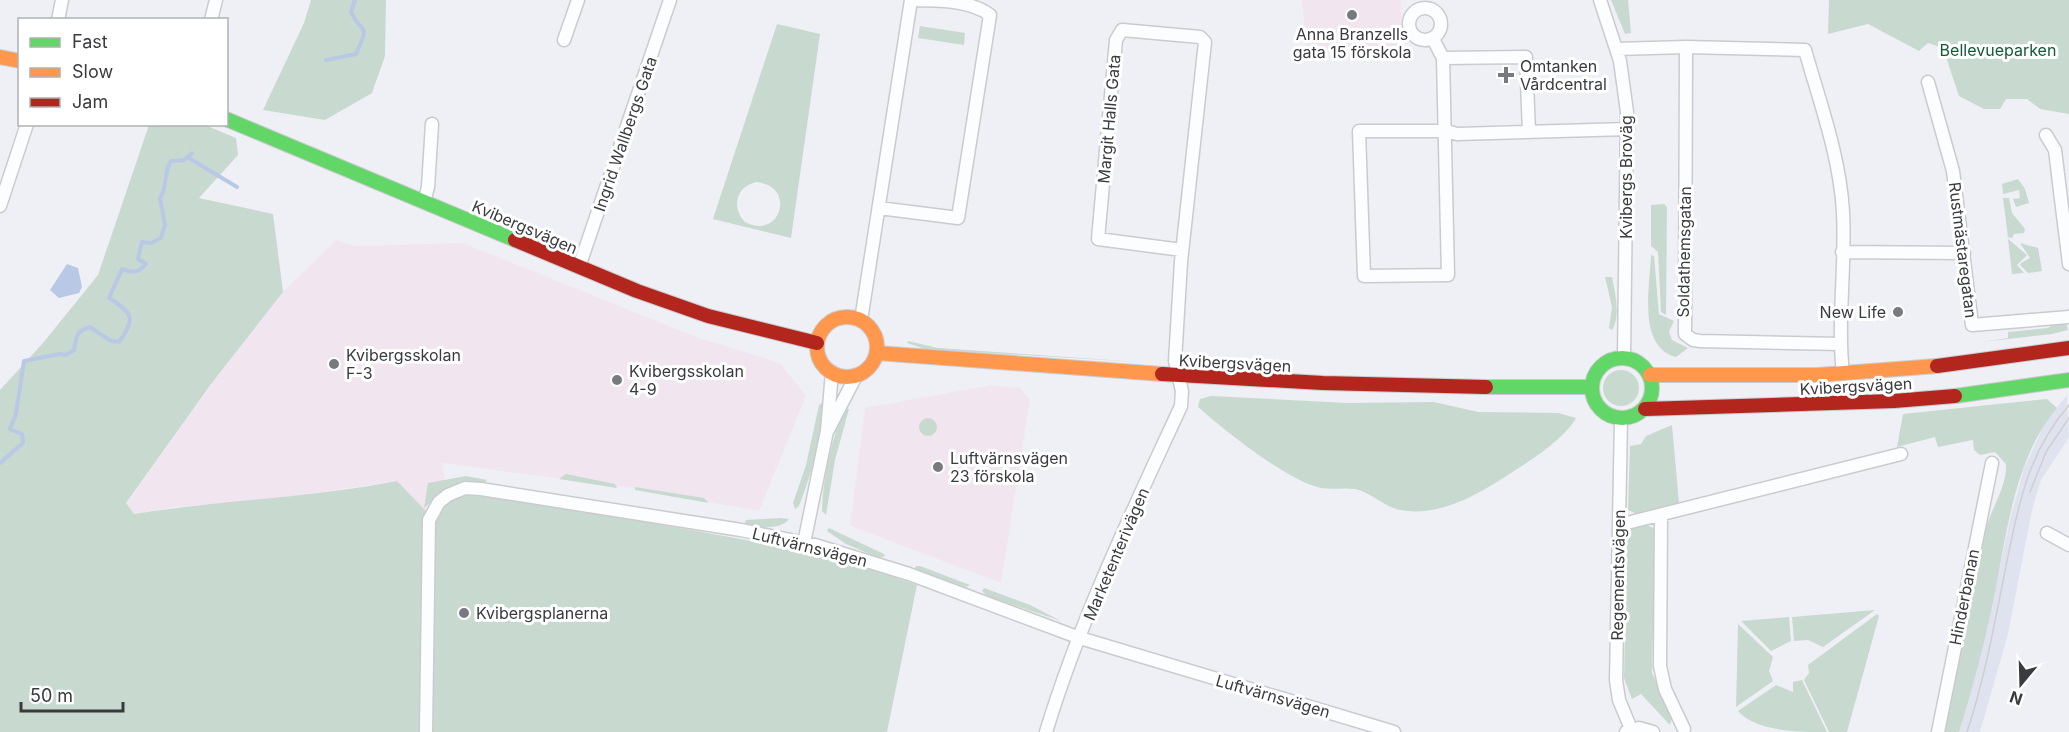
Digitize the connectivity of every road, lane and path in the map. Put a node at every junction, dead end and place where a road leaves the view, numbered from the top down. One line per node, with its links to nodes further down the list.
1 (62, 0): 6 (street)
2 (216, 0): 7 (street)
3 (578, 0): 9 (street)
4 (670, 0): 30 (street, Ingrid Wallbergs Gata)
5 (1600, 0): 11 (street, Kvibergs Broväg)
6 (58, 18)
7 (212, 18)
8 (1433, 39): 13 (street)
9 (564, 40)
10 (1686, 47): 11 (street); 27 (street); 34 (street, Soldathemsgatan)
11 (1617, 49): 19 (street, Kvibergs Broväg)
12 (0, 57): 14 (street)
13 (1443, 58): 20 (street); 21 (street)
14 (18, 61)
15 (1928, 82): 28 (street, Rustmästaregatan)
16 (228, 120): 23 (street, Kvibergsvägen)
17 (432, 124): 23 (street)
18 (26, 126): 24 (street)
19 (1628, 129): 21 (street); 37 (street, Kvibergs Broväg)
20 (1446, 131): 20 (street); 21 (street)
21 (1529, 132)
22 (2046, 135): 29 (street)
23 (424, 202): 30 (street, Kvibergsvägen)
24 (0, 206)
25 (879, 208): 25 (street); 32 (street)
26 (1182, 250): 26 (street, Margit Halls Gata); 42 (street, Margit Halls Gata)
27 (1842, 252): 28 (street); 34 (street)
28 (1964, 253): 31 (street, Rustmästaregatan)
29 (2069, 264)
30 (579, 267): 33 (street, Kvibergsvägen)
31 (2069, 317)
32 (861, 320): 33 (street); 36 (street)
33 (818, 344): 38 (street)
34 (1840, 345): 39 (street)
35 (2069, 348): 39 (street, Kvibergsvägen)
36 (877, 353): 40 (street); 42 (street, Kvibergsvägen)
37 (1624, 358): 41 (street); 44 (street)
38 (832, 372): 40 (street); 47 (street)
39 (1843, 374): 41 (street, Kvibergsvägen)
40 (856, 375): 47 (street)
41 (1650, 375): 45 (street)
42 (1178, 377): 44 (street, Kvibergsvägen); 55 (street, Marketenterivägen)
43 (2069, 380): 45 (street, Kvibergsvägen)
44 (1592, 387): 46 (street)
45 (1645, 409): 46 (street, Kvibergsvägen)
46 (1620, 419): 51 (street, Regementsvägen)
47 (828, 431): 53 (street)
48 (1901, 454): 50 (street)
49 (1992, 463): 62 (street, Hinderbanan)
50 (1661, 516): 51 (street); 57 (street)
51 (1619, 525): 56 (street, Regementsvägen)
52 (2047, 533): 54 (street)
53 (804, 543): 55 (street, Luftvärnsvägen); 58 (street, Luftvärnsvägen)
54 (2069, 545)
55 (1080, 638): 59 (street, Marketenterivägen); 60 (street, Luftvärnsvägen)
56 (1629, 731): 61 (street)
57 (1683, 731)
58 (426, 732)
59 (1046, 732)
60 (1394, 732)
61 (1653, 732)
62 (1938, 732)

